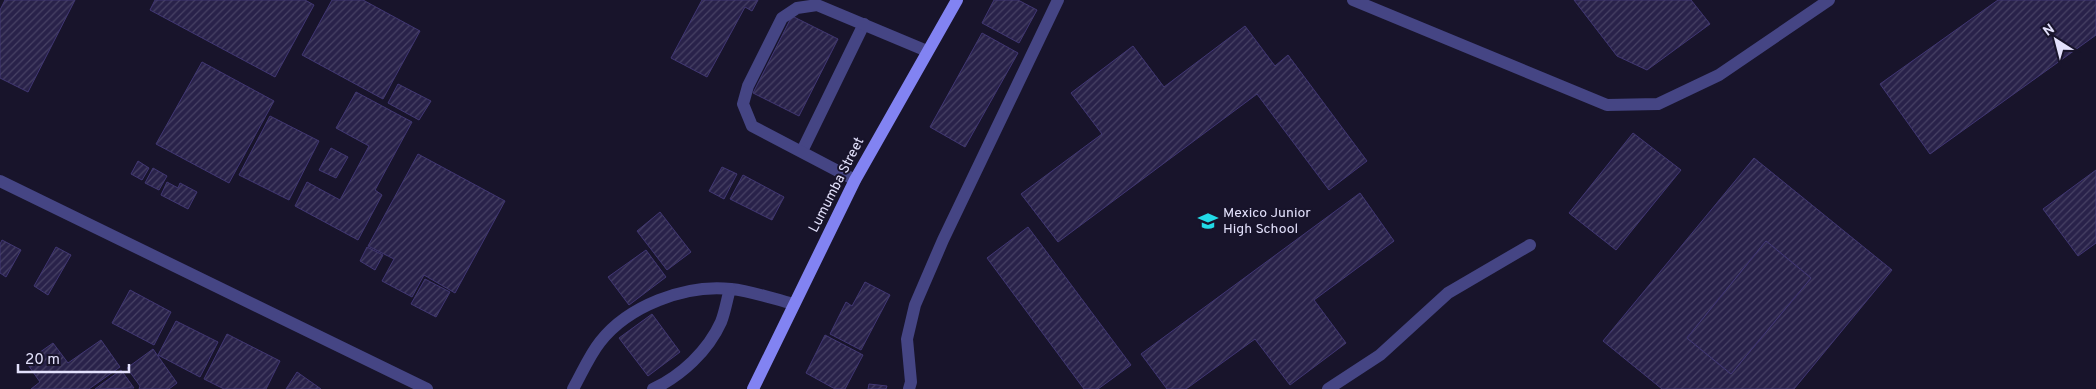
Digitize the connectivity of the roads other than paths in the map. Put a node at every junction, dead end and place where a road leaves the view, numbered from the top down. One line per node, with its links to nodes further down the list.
1 (957, 0): 6 (main road, Lumumba Street)
2 (1058, 0): 17 (street)
3 (1352, 0): 4 (street)
4 (1829, 0)
5 (864, 24): 6 (street); 7 (street); 7 (street)
6 (927, 50): 8 (main road, Lumumba Street)
7 (802, 151): 8 (street)
8 (855, 180): 12 (main road, Lumumba Street)
9 (0, 181): 13 (street)
10 (1530, 245): 18 (street)
11 (730, 289): 12 (street); 14 (street); 15 (street)
12 (794, 304): 16 (main road, Lumumba Street)
13 (427, 389)
14 (575, 389)
15 (653, 389)
16 (753, 389)
17 (909, 389)
18 (1328, 389)

